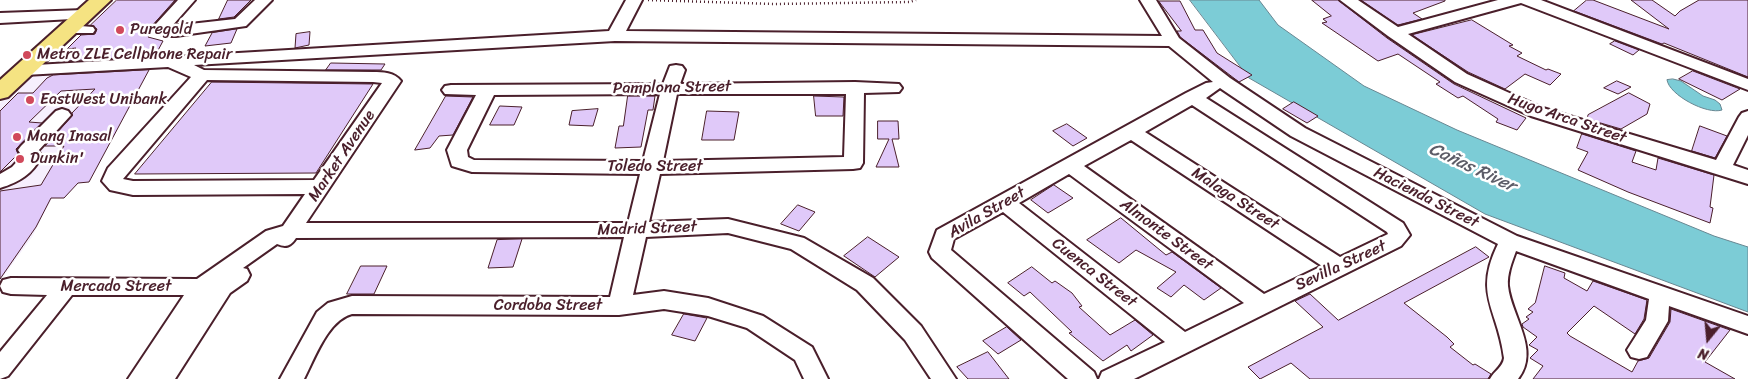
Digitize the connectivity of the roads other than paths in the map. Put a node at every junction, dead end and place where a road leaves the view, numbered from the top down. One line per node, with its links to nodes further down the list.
1 (101, 0): 10 (main road)
2 (187, 0): 3 (street)
3 (264, 0)
4 (634, 0): 12 (street)
5 (1148, 0): 13 (street, Hacienda Street)
6 (1348, 0): 11 (street, Hugo Arca Street)
7 (1516, 0): 11 (street)
8 (1527, 0): 18 (street)
9 (0, 18): 10 (street)
10 (80, 25): 15 (main road)
11 (1394, 33): 31 (street, Hugo Arca Street)
12 (615, 36): 13 (street); 14 (street)
13 (1172, 41): 38 (street, Hacienda Street)
14 (167, 62): 15 (street); 16 (street)
15 (25, 70): 24 (main road)
16 (202, 75): 34 (street, Market Avenue); 34 (street)
17 (673, 79): 19 (street, Pamplona Street); 23 (street, Pamplona Street); 30 (street)
18 (1748, 85)
19 (854, 87): 21 (street, Pamplona Street); 30 (street, Toledo Street)
20 (1212, 87): 25 (street, Avila Street)
21 (894, 88)
22 (451, 90): 23 (street, Pamplona Street)
23 (487, 91): 30 (street, Toledo Street)
24 (0, 92)
25 (1192, 97): 28 (street, Avila Street); 39 (street, Sevilla Street)
26 (62, 115): 33 (street)
27 (1748, 117): 31 (street)
28 (1131, 131): 29 (street, Avila Street); 39 (street, Malaga Street)
29 (1070, 165): 35 (street, Avila Street); 44 (street, Almonte Street)
30 (652, 168): 36 (street)
31 (1721, 169): 32 (street, Hugo Arca Street)
32 (1748, 177)
33 (0, 181)
34 (322, 187): 37 (street, Market Avenue)
35 (1004, 202): 47 (street, Cuenca Street); 55 (street, Avila Street)
36 (638, 230): 37 (street, Madrid Street); 45 (street); 54 (street, Madrid Street)
37 (291, 231): 42 (street, Market Avenue)
38 (1510, 241): 43 (street, Hacienda Street); 57 (street)
39 (1339, 267): 44 (street, Sevilla Street)
40 (11, 286): 41 (street, Mercado Street)
41 (66, 286): 42 (street, Mercado Street); 49 (street)
42 (211, 287): 50 (street, Market Avenue); 51 (street, Market Avenue)
43 (1661, 294): 46 (street, Hacienda Street); 48 (street)
44 (1261, 304): 47 (street, Sevilla Street)
45 (619, 306): 52 (street, Cordoba Street); 53 (street, Cordoba Street)
46 (1748, 326)
47 (1184, 344): 56 (street, Sevilla Street)
48 (1639, 350)
49 (0, 369)
50 (140, 379)
51 (162, 379)
52 (292, 379)
53 (816, 379)
54 (944, 379)
55 (1085, 379)
56 (1111, 379)
57 (1502, 379)

